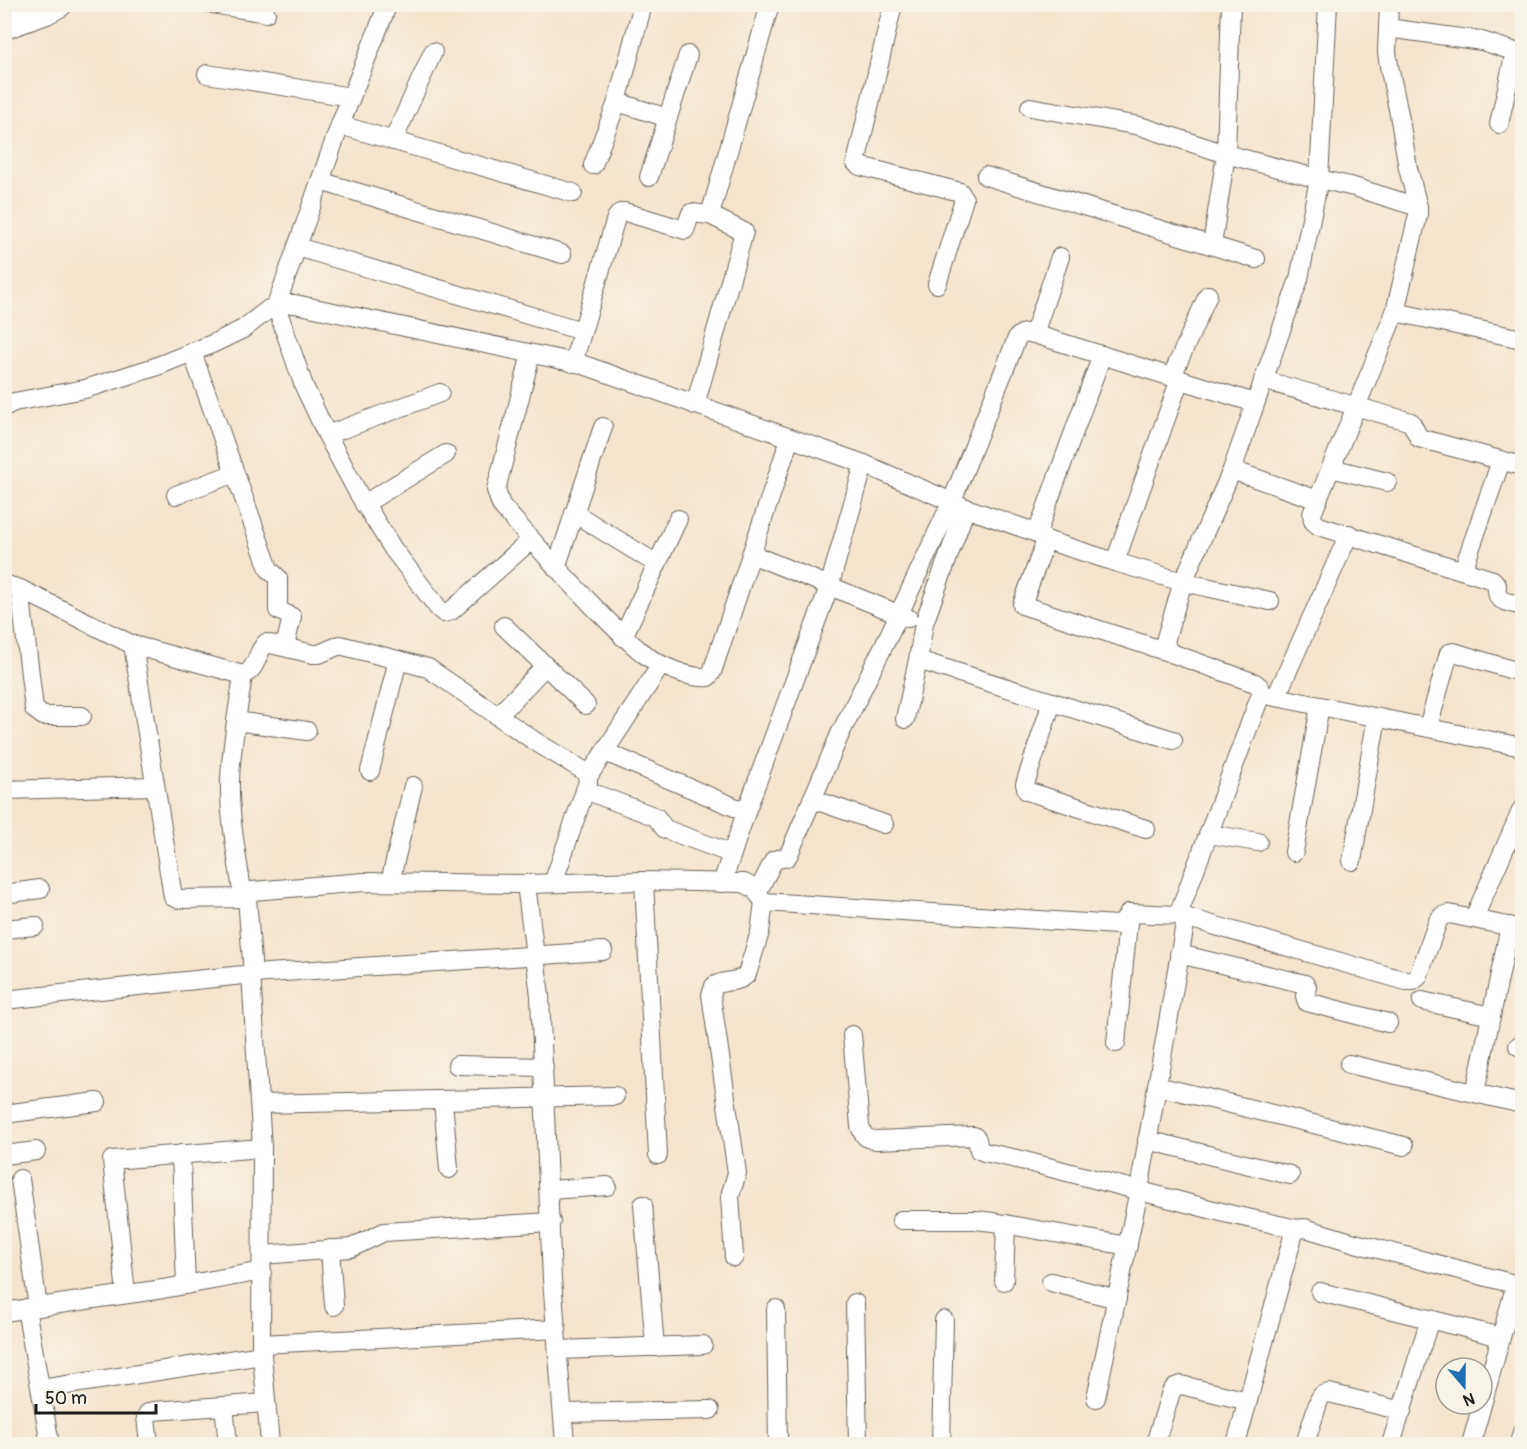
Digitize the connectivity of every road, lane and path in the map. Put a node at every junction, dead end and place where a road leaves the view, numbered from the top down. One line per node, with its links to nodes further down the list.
1 (58, 4): 11 (main road)
2 (212, 4): 10 (street)
3 (388, 4): 17 (street)
4 (643, 4): 18 (street)
5 (770, 4): 32 (street)
6 (893, 4): 38 (street)
7 (1231, 4): 24 (street)
8 (1328, 4): 28 (street)
9 (1389, 4): 12 (street)
10 (266, 13)
11 (20, 16)
12 (1388, 28): 14 (street); 31 (street)
13 (433, 52): 23 (street)
14 (1519, 53): 21 (street)
15 (688, 56): 20 (street)
16 (207, 74): 17 (street)
17 (351, 97): 22 (street)
18 (617, 102): 20 (street); 25 (street)
19 (1030, 107): 24 (street)
20 (668, 118): 27 (street)
21 (1499, 124)
22 (340, 125): 23 (street); 29 (street)
23 (393, 141): 30 (street)
24 (1227, 154): 28 (street); 33 (street)
25 (593, 165)
26 (986, 176): 33 (street)
27 (649, 177)
28 (1319, 179): 31 (street); 50 (street)
29 (320, 181): 34 (street); 35 (street)
30 (573, 193)
31 (1418, 207): 41 (street)
32 (710, 216): 42 (street); 53 (street)
33 (1212, 245): 37 (street)
34 (297, 247): 40 (street); 42 (street)
35 (562, 254)
36 (1059, 257): 43 (street)
37 (1256, 259)
38 (937, 284)
39 (1208, 295): 49 (street)
40 (276, 306): 45 (street); 46 (street); 57 (street)
41 (1395, 312): 44 (street); 55 (street)
42 (582, 331): 48 (street)
43 (1034, 334): 47 (street); 70 (street)
44 (1522, 339)
45 (192, 352): 54 (street); 65 (street)
46 (531, 354): 48 (street); 75 (street)
47 (1102, 355): 49 (street); 74 (street)
48 (573, 363): 53 (street)
49 (1176, 378): 52 (street); 77 (street)
50 (1263, 380): 52 (street); 55 (street)
51 (440, 393): 57 (street)
52 (1255, 403): 64 (street)
53 (695, 405): 58 (street)
54 (4, 407)
55 (1356, 407): 60 (street); 63 (street)
56 (603, 427): 71 (street)
57 (327, 435): 69 (street)
58 (790, 438): 61 (street); 76 (street)
59 (446, 454): 69 (street)
60 (1501, 461): 62 (street); 80 (street)
61 (864, 464): 70 (street); 83 (street)
62 (1522, 466)
63 (1331, 468): 66 (street); 68 (street)
64 (1232, 470): 68 (street); 81 (street)
65 (236, 473): 67 (street); 91 (street)
66 (1387, 482)
67 (176, 495)
68 (1318, 500): 73 (street)
69 (364, 504): 75 (street)
70 (959, 504): 74 (street); 86 (street); 87 (street)
71 (574, 513): 78 (street); 79 (street)
72 (678, 519): 78 (street)
73 (1349, 534): 80 (street); 99 (street)
74 (1041, 536): 77 (street); 92 (street)
75 (531, 540): 79 (street)
76 (751, 554): 83 (street); 95 (street)
77 (1114, 562): 81 (street)
78 (657, 564): 89 (street)
79 (556, 568): 89 (street)
80 (1463, 570): 85 (street)
81 (1183, 582): 84 (street); 92 (street)
82 (12, 587): 90 (street); 103 (street)
83 (829, 587): 86 (street); 120 (street)
84 (1270, 601)
85 (1522, 606)
86 (898, 614): 87 (street); 118 (street)
87 (924, 623): 94 (street)
88 (504, 626): 96 (street)
89 (623, 637): 95 (street)
90 (134, 645): 98 (street); 115 (street)
91 (285, 646): 93 (street); 98 (street)
92 (1171, 653): 99 (street)
93 (398, 660): 104 (street); 113 (street)
94 (918, 660): 100 (street); 106 (street)
95 (661, 665): 112 (street)
96 (545, 666): 101 (street); 104 (street)
97 (1522, 673): 108 (street)
98 (243, 675): 107 (street)
99 (1269, 696): 102 (street); 123 (street)
100 (1052, 702): 110 (street); 122 (street)
101 (586, 705)
102 (1320, 706): 105 (street); 125 (street)
103 (82, 716)
104 (498, 716): 114 (street)
105 (1377, 717): 108 (street); 127 (street)
106 (905, 719)
107 (236, 721): 109 (street); 135 (street)
108 (1428, 727): 111 (street)
109 (307, 731)
110 (1173, 740)
111 (1522, 747)
112 (605, 752): 114 (street); 120 (street)
113 (370, 771)
114 (587, 784): 126 (street); 130 (street)
115 (155, 786): 117 (street); 135 (street)
116 (413, 786): 129 (street)
117 (4, 790)
118 (812, 799): 121 (street); 136 (street)
119 (1522, 809): 139 (street)
120 (746, 812): 126 (street)
121 (884, 824)
122 (1146, 829)
123 (1209, 834): 124 (street); 138 (street)
124 (1258, 842)
125 (1294, 852)
126 (732, 854): 131 (street)
127 (1352, 861)
128 (644, 881): 130 (street); 131 (street); 171 (street)
129 (390, 882): 132 (street); 135 (street)
130 (553, 883): 132 (street)
131 (722, 883): 136 (street)
132 (526, 884): 145 (street)
133 (40, 889): 134 (street)
134 (4, 894)
135 (245, 898): 146 (street)
136 (761, 898): 137 (street); 185 (street)
137 (1129, 913): 138 (street); 152 (street)
138 (1182, 916): 139 (street); 144 (street)
139 (1474, 918): 141 (street)
140 (34, 926): 142 (street)
141 (1516, 927): 149 (street)
142 (4, 929)
143 (603, 951): 145 (street)
144 (1179, 954): 150 (street); 156 (street)
145 (534, 955): 146 (street); 155 (street)
146 (252, 974): 147 (street); 162 (street)
147 (4, 1000)
148 (1422, 1000): 149 (street)
149 (1491, 1016): 157 (street)
150 (1388, 1023)
151 (852, 1035): 177 (street)
152 (1116, 1043)
153 (1349, 1064): 157 (street)
154 (457, 1065): 155 (street)
155 (544, 1067): 159 (street)
156 (1157, 1086): 165 (street); 166 (street)
157 (1475, 1093): 163 (street)
158 (615, 1096): 159 (street)
159 (546, 1098): 160 (street); 176 (street)
160 (443, 1101): 162 (street); 172 (street)
161 (97, 1102): 164 (street)
162 (260, 1104): 167 (street)
163 (1522, 1104)
164 (4, 1114)
165 (1148, 1140): 173 (street); 177 (street)
166 (1404, 1146)
167 (262, 1148): 169 (street); 186 (street)
168 (36, 1151): 170 (street)
169 (181, 1154): 189 (street); 192 (street)
170 (4, 1155)
171 (658, 1155)
172 (449, 1169)
173 (1290, 1175)
174 (20, 1179): 196 (street)
175 (608, 1186): 176 (street)
176 (550, 1190): 180 (street)
177 (1139, 1190): 182 (street); 183 (street)
178 (643, 1205): 204 (street)
179 (901, 1220): 181 (street)
180 (551, 1222): 184 (street); 201 (street)
181 (1005, 1224): 183 (street); 187 (street)
182 (1297, 1229): 190 (street); 209 (street)
183 (1128, 1246): 193 (street)
184 (330, 1249): 186 (street); 195 (street)
185 (734, 1257)
186 (262, 1263): 189 (street); 205 (street)
187 (1004, 1281)
188 (1051, 1282): 193 (street)
189 (186, 1285): 192 (street)
190 (1519, 1285): 202 (street)
191 (1320, 1292): 199 (street)
192 (126, 1294): 196 (street)
193 (1117, 1299): 208 (street)
194 (855, 1303): 222 (street)
195 (334, 1306)
196 (32, 1308): 198 (street); 207 (street)
197 (776, 1309): 221 (street)
198 (4, 1312)
199 (1430, 1319): 202 (street); 213 (street)
200 (944, 1320): 223 (street)
201 (557, 1329): 205 (street); 206 (street)
202 (1501, 1337): 228 (street)
203 (703, 1345): 204 (street)
204 (655, 1347): 206 (street)
205 (262, 1349): 207 (street); 210 (street)
206 (558, 1350): 214 (street)
207 (41, 1389): 216 (street)
208 (1096, 1398)
209 (1248, 1401): 224 (street); 225 (street)
210 (266, 1402): 211 (street); 219 (street)
211 (224, 1406): 217 (street); 218 (street)
212 (710, 1410): 214 (street)
213 (1402, 1411): 226 (street); 227 (street)
214 (564, 1413): 220 (street)
215 (1522, 1432): 229 (street)
216 (50, 1444)
217 (149, 1444)
218 (228, 1444)
219 (270, 1444)
220 (565, 1444)
221 (778, 1444)
222 (858, 1444)
223 (941, 1444)
224 (1155, 1444)
225 (1236, 1444)
226 (1305, 1444)
227 (1390, 1444)
228 (1471, 1444)
229 (1519, 1444)

